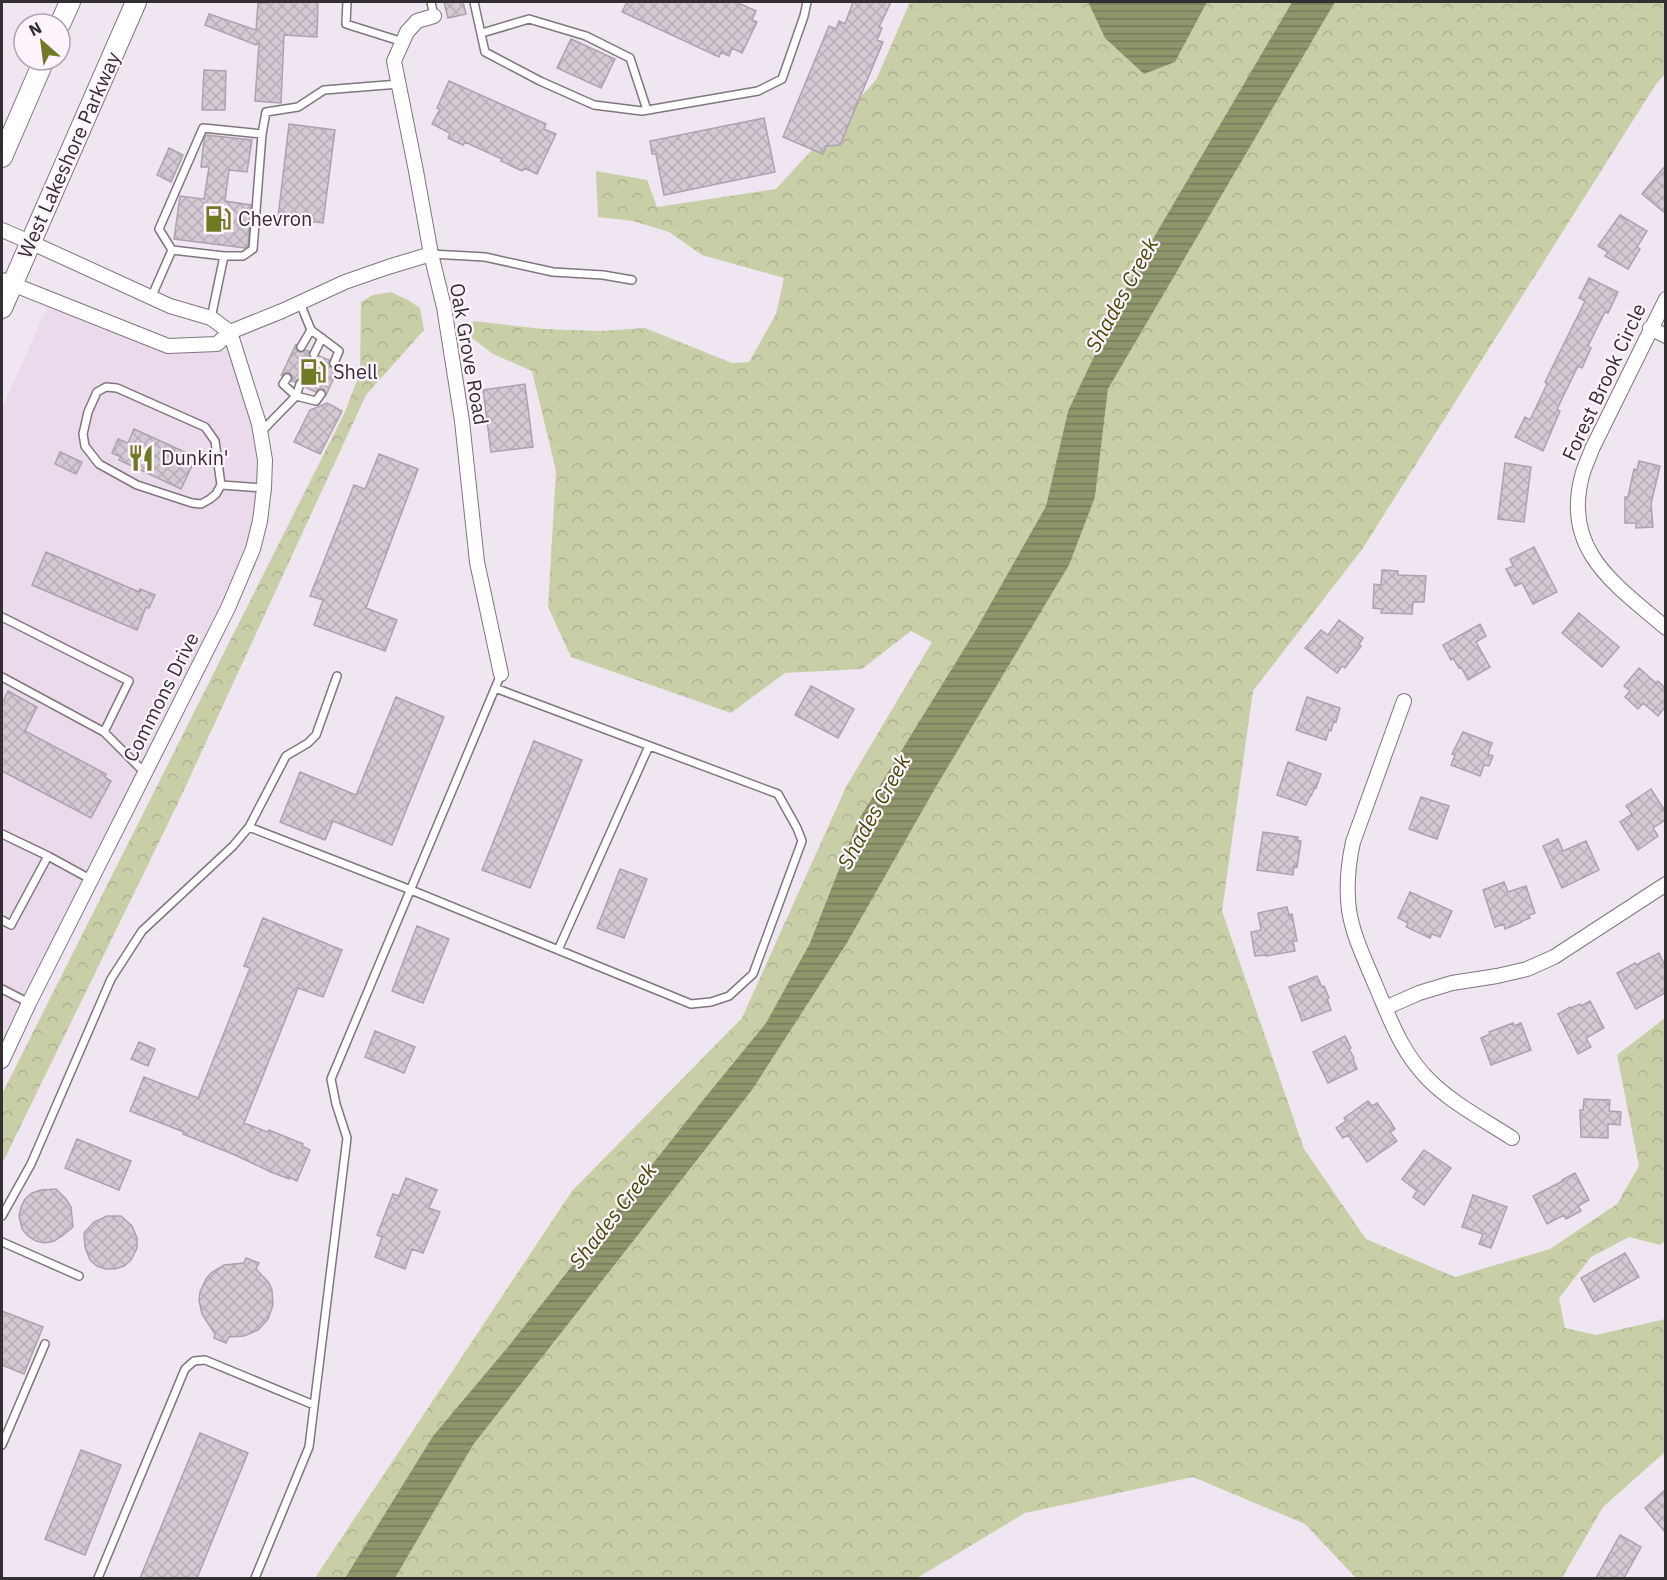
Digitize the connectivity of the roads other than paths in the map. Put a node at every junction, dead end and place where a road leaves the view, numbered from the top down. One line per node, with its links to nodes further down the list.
1 (136, 2): 15 (main road, West Lakeshore Parkway)
2 (347, 2): 8 (lane)
3 (431, 2): 6 (lane)
4 (474, 2): 7 (lane)
5 (807, 2): 11 (lane)
6 (434, 16): 8 (street)
7 (482, 33): 11 (lane); 11 (lane)
8 (402, 42): 10 (street, Oak Grove Road)
9 (39, 72): 13 (main road)
10 (399, 84): 12 (lane); 17 (street, Oak Grove Road)
11 (647, 110)
12 (262, 134): 16 (lane); 18 (lane)
13 (4, 149)
14 (2, 230): 15 (street)
15 (30, 242): 20 (main road, West Lakeshore Parkway); 21 (street)
16 (172, 250): 18 (lane); 21 (lane)
17 (431, 254): 19 (lane); 23 (street); 43 (street, Oak Grove Road)
18 (224, 256): 25 (lane)
19 (632, 280)
20 (7, 283): 24 (main road, West Lakeshore Parkway); 28 (street)
21 (151, 297): 25 (street)
22 (1665, 298): 26 (street, Forest Brook Circle)
23 (300, 303): 27 (lane); 28 (street)
24 (2, 308)
25 (211, 318): 28 (street)
26 (1650, 328): 29 (street); 42 (street, Forest Brook Circle)
27 (311, 330): 30 (lane); 31 (lane)
28 (230, 332): 38 (street, Commons Drive)
29 (1665, 336)
30 (322, 338): 32 (lane); 33 (lane)
31 (301, 347)
32 (314, 354)
33 (334, 363)
34 (287, 378): 37 (lane)
35 (300, 384): 37 (lane)
36 (321, 394): 37 (lane)
37 (296, 396): 38 (lane)
38 (261, 432): 40 (street, Commons Drive)
39 (221, 485): 39 (lane); 40 (lane)
40 (264, 488): 50 (street, Commons Drive)
41 (2, 617): 48 (lane)
42 (1665, 628)
43 (501, 674): 46 (lane)
44 (337, 676): 51 (lane)
45 (2, 677): 48 (lane)
46 (495, 688): 49 (lane); 56 (lane)
47 (1404, 701): 61 (street)
48 (104, 732): 50 (lane)
49 (649, 746): 58 (lane); 58 (lane)
50 (144, 772): 54 (street, Commons Drive)
51 (249, 827): 56 (lane); 64 (lane)
52 (2, 834): 53 (lane)
53 (48, 856): 54 (lane); 57 (lane)
54 (92, 880): 60 (street, Commons Drive)
55 (1665, 884): 61 (street)
56 (411, 890): 58 (lane); 68 (lane)
57 (2, 920)
58 (558, 950)
59 (2, 989): 60 (lane)
60 (28, 1003): 62 (street, Commons Drive)
61 (1385, 1008): 63 (street)
62 (2, 1061)
63 (1512, 1138)
64 (2, 1216)
65 (2, 1242): 66 (lane)
66 (79, 1276)
67 (45, 1344): 69 (lane)
68 (314, 1405): 70 (lane); 71 (lane)
69 (2, 1445)
70 (98, 1578)
71 (255, 1578)

